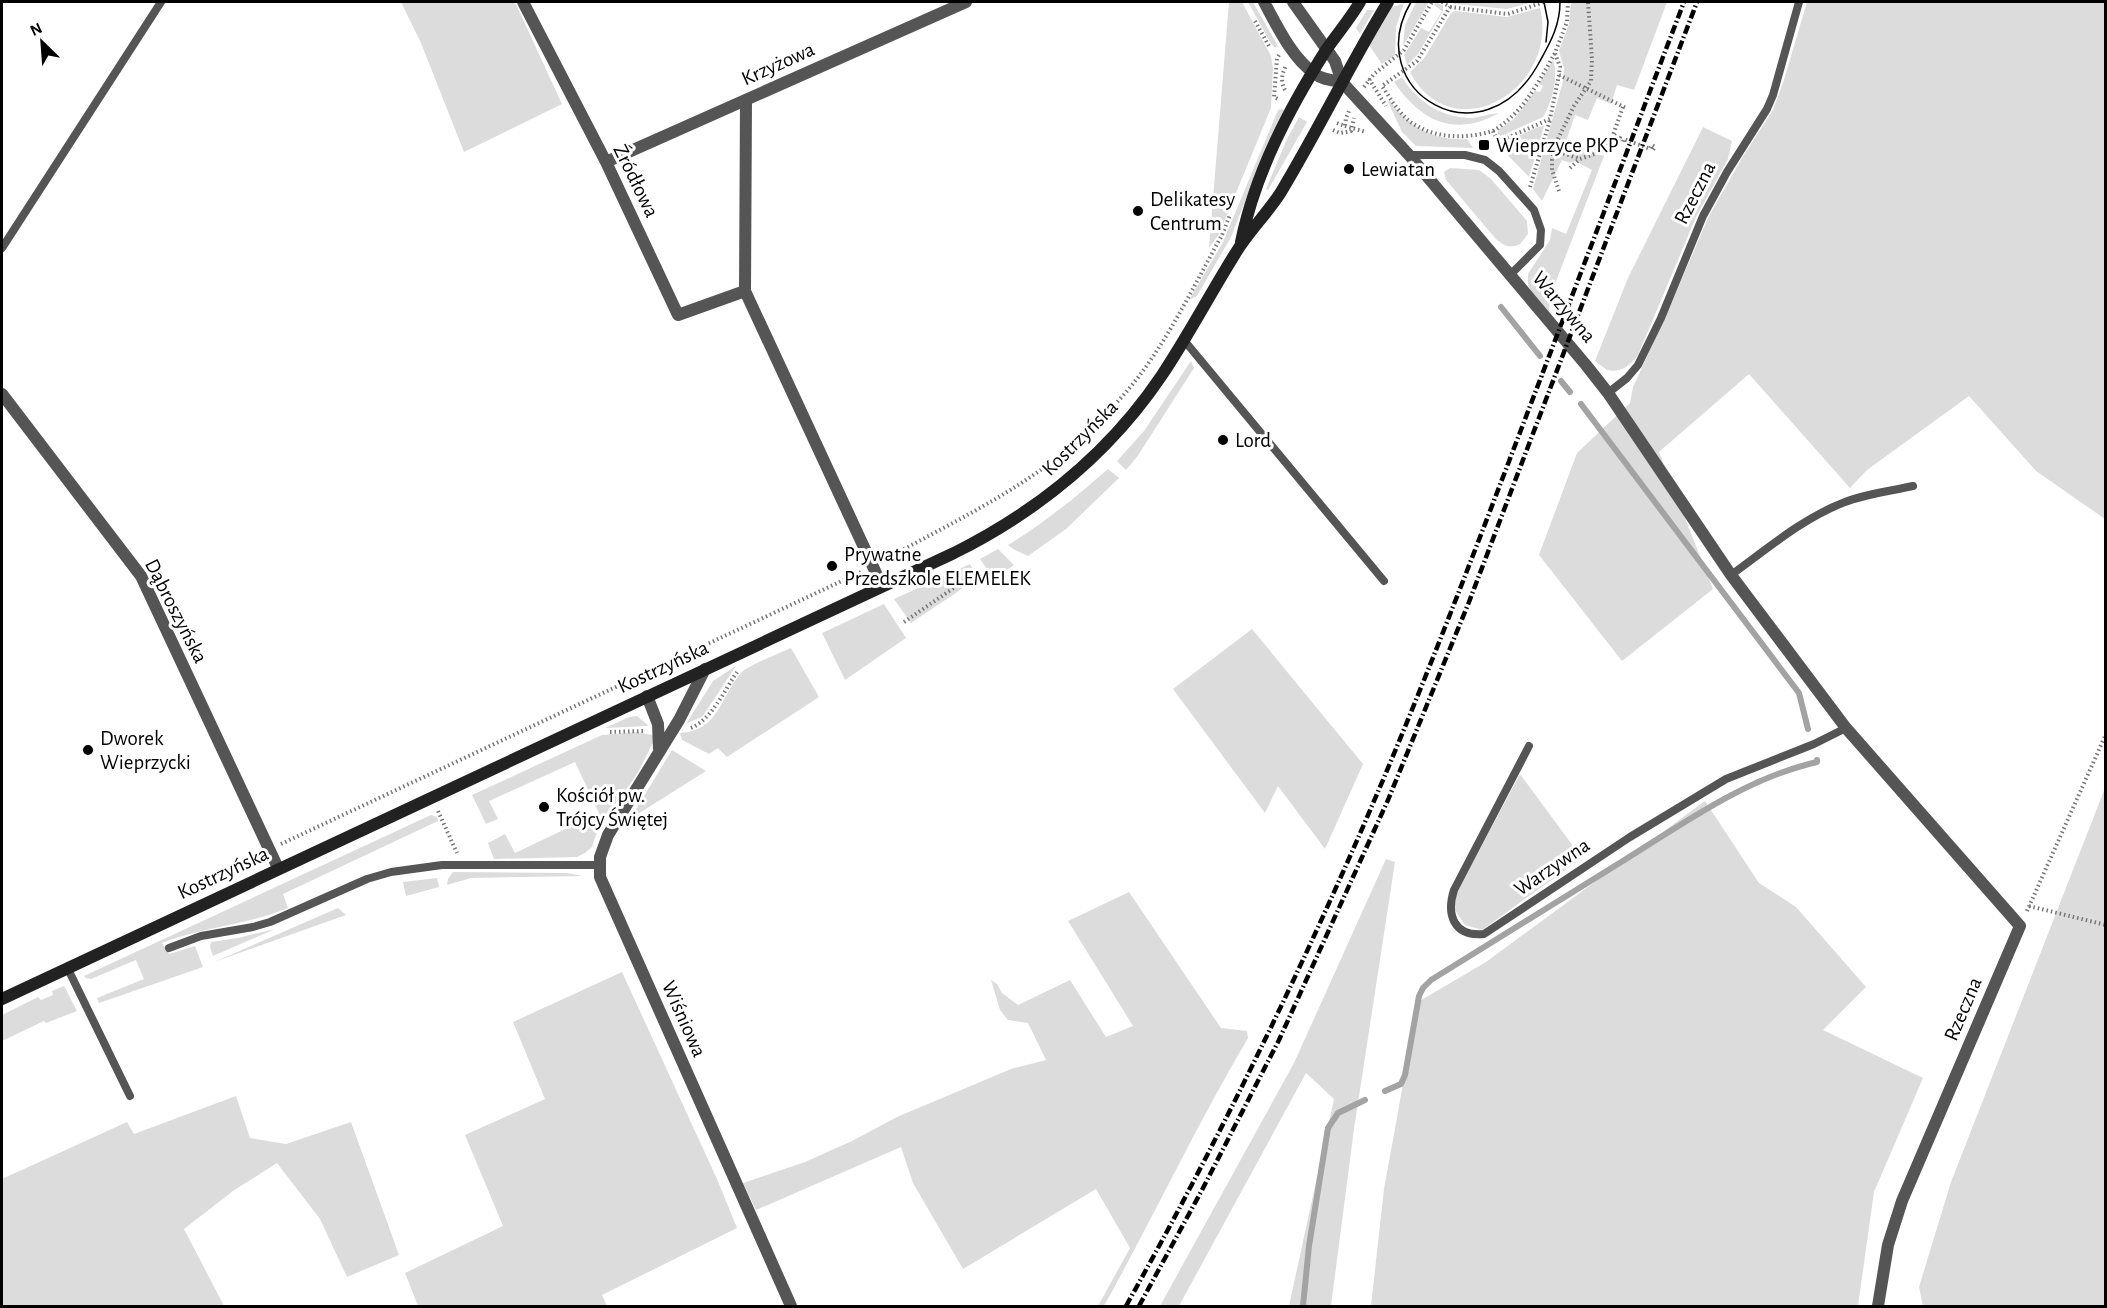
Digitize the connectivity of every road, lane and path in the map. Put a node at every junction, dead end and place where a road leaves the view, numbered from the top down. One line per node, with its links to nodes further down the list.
1 (160, 2): 49 (lane)
2 (523, 2): 43 (street, Źródłowa)
3 (966, 2): 28 (street, Krzyżowa)
4 (1264, 2): 19 (street)
5 (1293, 2): 15 (street)
6 (1360, 2): 15 (main road, Kostrzyńska)
7 (1388, 2): 21 (main road, Kostrzyńska)
8 (1432, 2): 23 (path)
9 (1442, 2): 14 (path)
10 (1544, 2): 14 (path)
11 (1568, 2): 17 (path)
12 (1588, 2): 25 (path)
13 (1799, 2): 53 (lane, Rzeczna)
14 (1450, 7): 22 (path)
15 (1328, 49): 19 (main road, Kostrzyńska); 21 (street)
16 (1282, 51): 29 (path)
17 (1555, 53): 20 (path); 36 (path)
18 (1289, 61): 24 (path)
19 (1313, 72): 21 (street); 48 (main road, Kostrzyńska)
20 (1559, 75): 25 (path); 33 (path)
21 (1342, 82): 41 (street, Warzywna); 48 (main road, Kostrzyńska)
22 (1382, 86): 27 (path); 36 (path)
23 (1364, 88)
24 (1284, 89): 26 (path); 29 (path)
25 (1586, 89): 37 (path); 39 (path)
26 (1288, 95)
27 (1369, 95)
28 (746, 100): 43 (street, Krzyżowa); 51 (street)
29 (1278, 100): 30 (path)
30 (1288, 105)
31 (1346, 118): 34 (path)
32 (1354, 118): 35 (path)
33 (1550, 119): 36 (path); 38 (path)
34 (1335, 122)
35 (1329, 128)
36 (1493, 131)
37 (1613, 135): 40 (path); 42 (path)
38 (1542, 146): 39 (path); 46 (path)
39 (1554, 150): 42 (path); 45 (path)
40 (1655, 151)
41 (1409, 155): 50 (street, Warzywna); 50 (lane)
42 (1580, 159): 44 (path)
43 (606, 162): 51 (street, Źródłowa)
44 (1570, 168)
45 (1559, 191)
46 (1535, 194)
47 (1233, 207): 56 (path)
48 (1240, 246): 52 (main road, Kostrzyńska)
49 (2, 248)
50 (1511, 274): 53 (street, Warzywna)
51 (746, 291): 56 (street)
52 (1183, 339): 59 (lane); 60 (main road, Kostrzyńska)
53 (1608, 393): 58 (street, Warzywna)
54 (2, 394): 73 (street, Dąbroszyńska)
55 (1913, 486): 58 (lane)
56 (873, 566): 60 (street); 73 (path)
57 (980, 570): 61 (path)
58 (1731, 575): 65 (street, Warzywna)
59 (1384, 581)
60 (882, 586): 62 (main road, Kostrzyńska)
61 (904, 622)
62 (705, 669): 64 (main road, Kostrzyńska); 66 (street)
63 (739, 669): 66 (path)
64 (647, 696): 67 (street); 76 (main road, Kostrzyńska)
65 (1846, 728): 70 (lane, Warzywna); 79 (street, Warzywna)
66 (674, 729): 71 (street)
67 (659, 730): 68 (path); 71 (street)
68 (600, 732)
69 (2106, 734): 77 (path)
70 (1529, 746)
71 (659, 751): 75 (street)
72 (444, 805): 74 (path)
73 (270, 849): 76 (street, Dąbroszyńska)
74 (463, 865): 75 (lane); 80 (lane)
75 (599, 865): 84 (street, Wiśniowa)
76 (278, 868): 81 (main road, Kostrzyńska)
77 (2029, 906): 78 (path); 79 (path)
78 (2106, 925)
79 (2020, 926): 85 (street, Rzeczna)
80 (169, 948)
81 (67, 967): 82 (main road, Kostrzyńska); 83 (lane)
82 (2, 999)
83 (130, 1096)
84 (791, 1306)
85 (1878, 1306)

